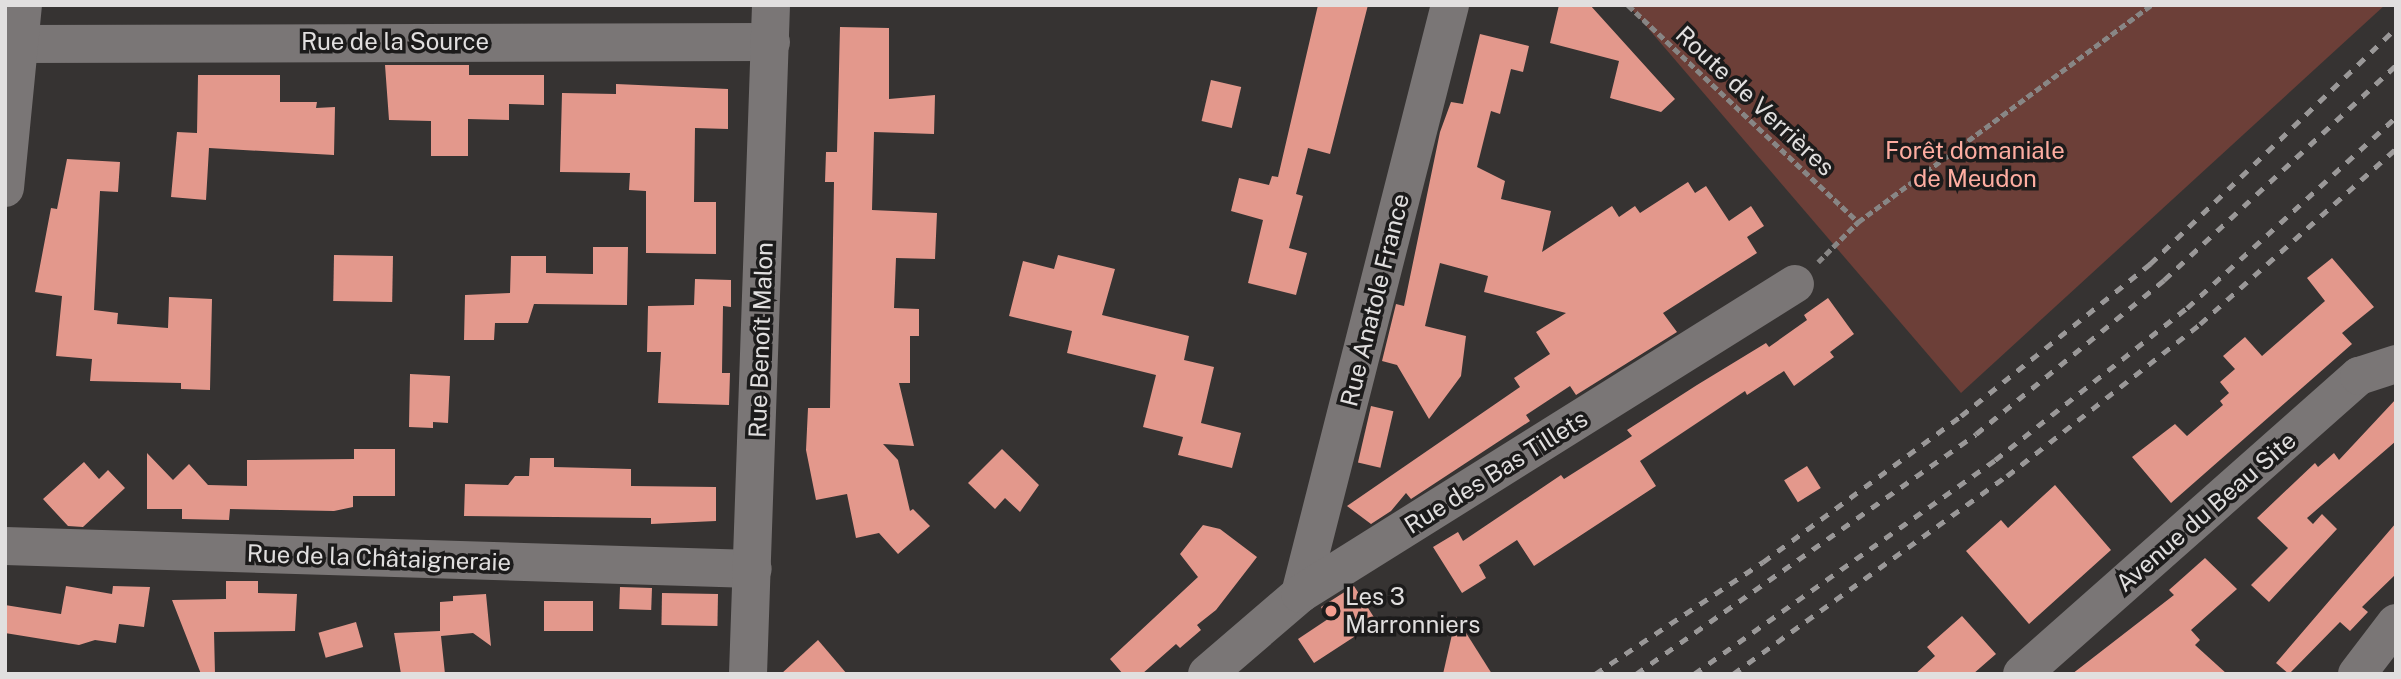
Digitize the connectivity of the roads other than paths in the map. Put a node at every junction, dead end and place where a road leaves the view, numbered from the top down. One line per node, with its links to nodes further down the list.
1 (23, 5): 4 (street)
2 (1450, 5): 10 (street, Rue Anatole France)
3 (771, 24): 4 (street, Rue de la Source); 9 (street, Rue Benoît Malon)
4 (18, 44): 5 (street)
5 (5, 188)
6 (1795, 284): 10 (street, Rue des Bas Tillets)
7 (2396, 364): 14 (street, Avenue du Beau Site)
8 (5, 546): 9 (street, Rue de la Châtaigneraie)
9 (753, 569): 12 (street, Rue Benoît Malon)
10 (1300, 594): 13 (street, Rue des Bas Tillets)
11 (2396, 623): 15 (street)
12 (748, 674)
13 (1207, 674)
14 (2022, 674)
15 (2357, 674)

